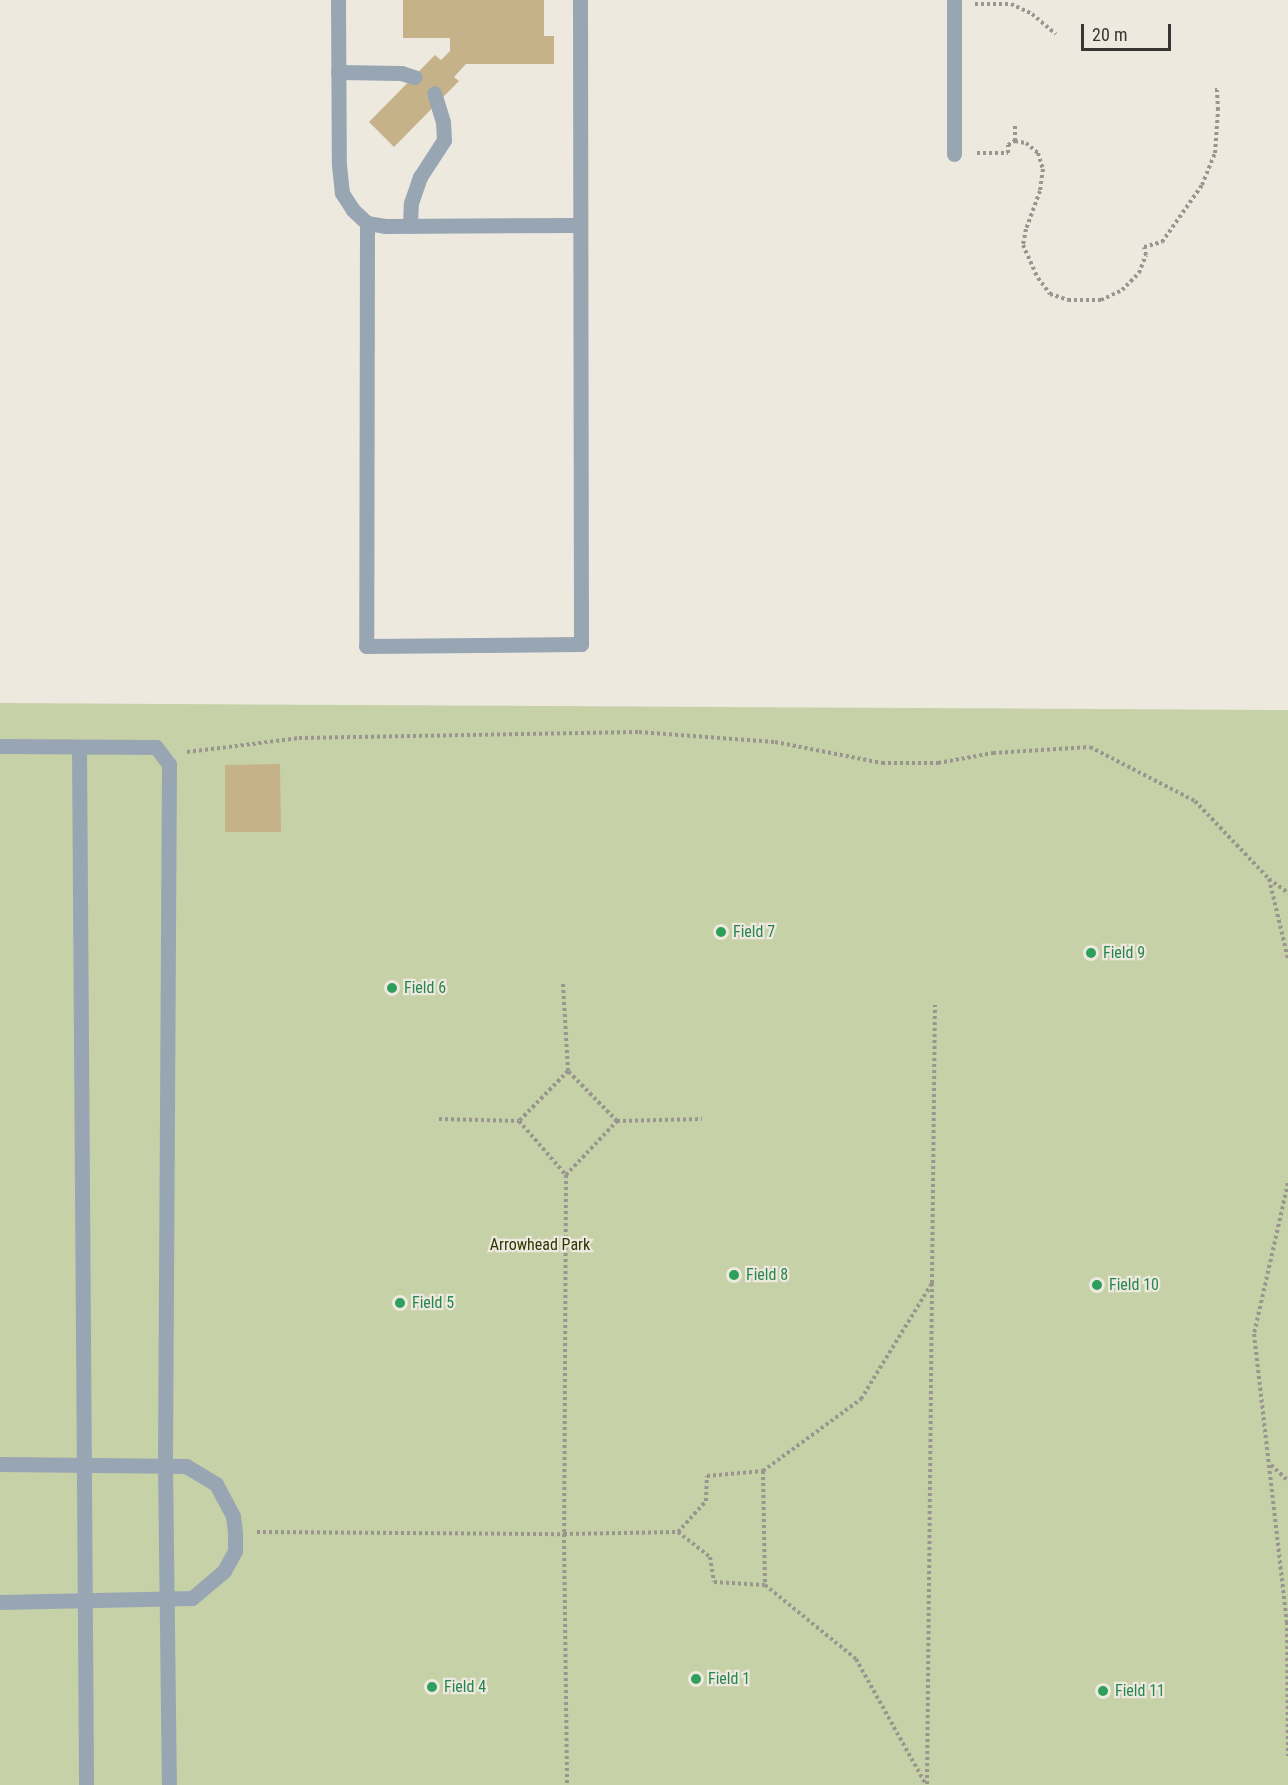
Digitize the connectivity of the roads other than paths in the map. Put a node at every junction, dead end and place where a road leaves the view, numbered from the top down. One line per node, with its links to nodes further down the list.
1 (338, 0): 4 (lane)
2 (580, 0): 9 (lane)
3 (954, 2): 7 (lane)
4 (338, 72): 5 (lane); 8 (lane)
5 (414, 76)
6 (434, 93): 10 (lane)
7 (954, 154)
8 (367, 223): 9 (lane); 10 (lane)
9 (580, 225): 10 (lane)
10 (410, 226)
11 (0, 746): 12 (lane)
12 (79, 747): 14 (lane); 15 (lane)
13 (0, 1464): 14 (lane)
14 (84, 1465): 15 (lane); 17 (lane)
15 (165, 1465): 16 (lane); 16 (lane)
16 (168, 1600): 17 (lane); 20 (lane)
17 (86, 1601): 18 (lane); 19 (lane)
18 (0, 1602)
19 (86, 1785)
20 (169, 1785)

